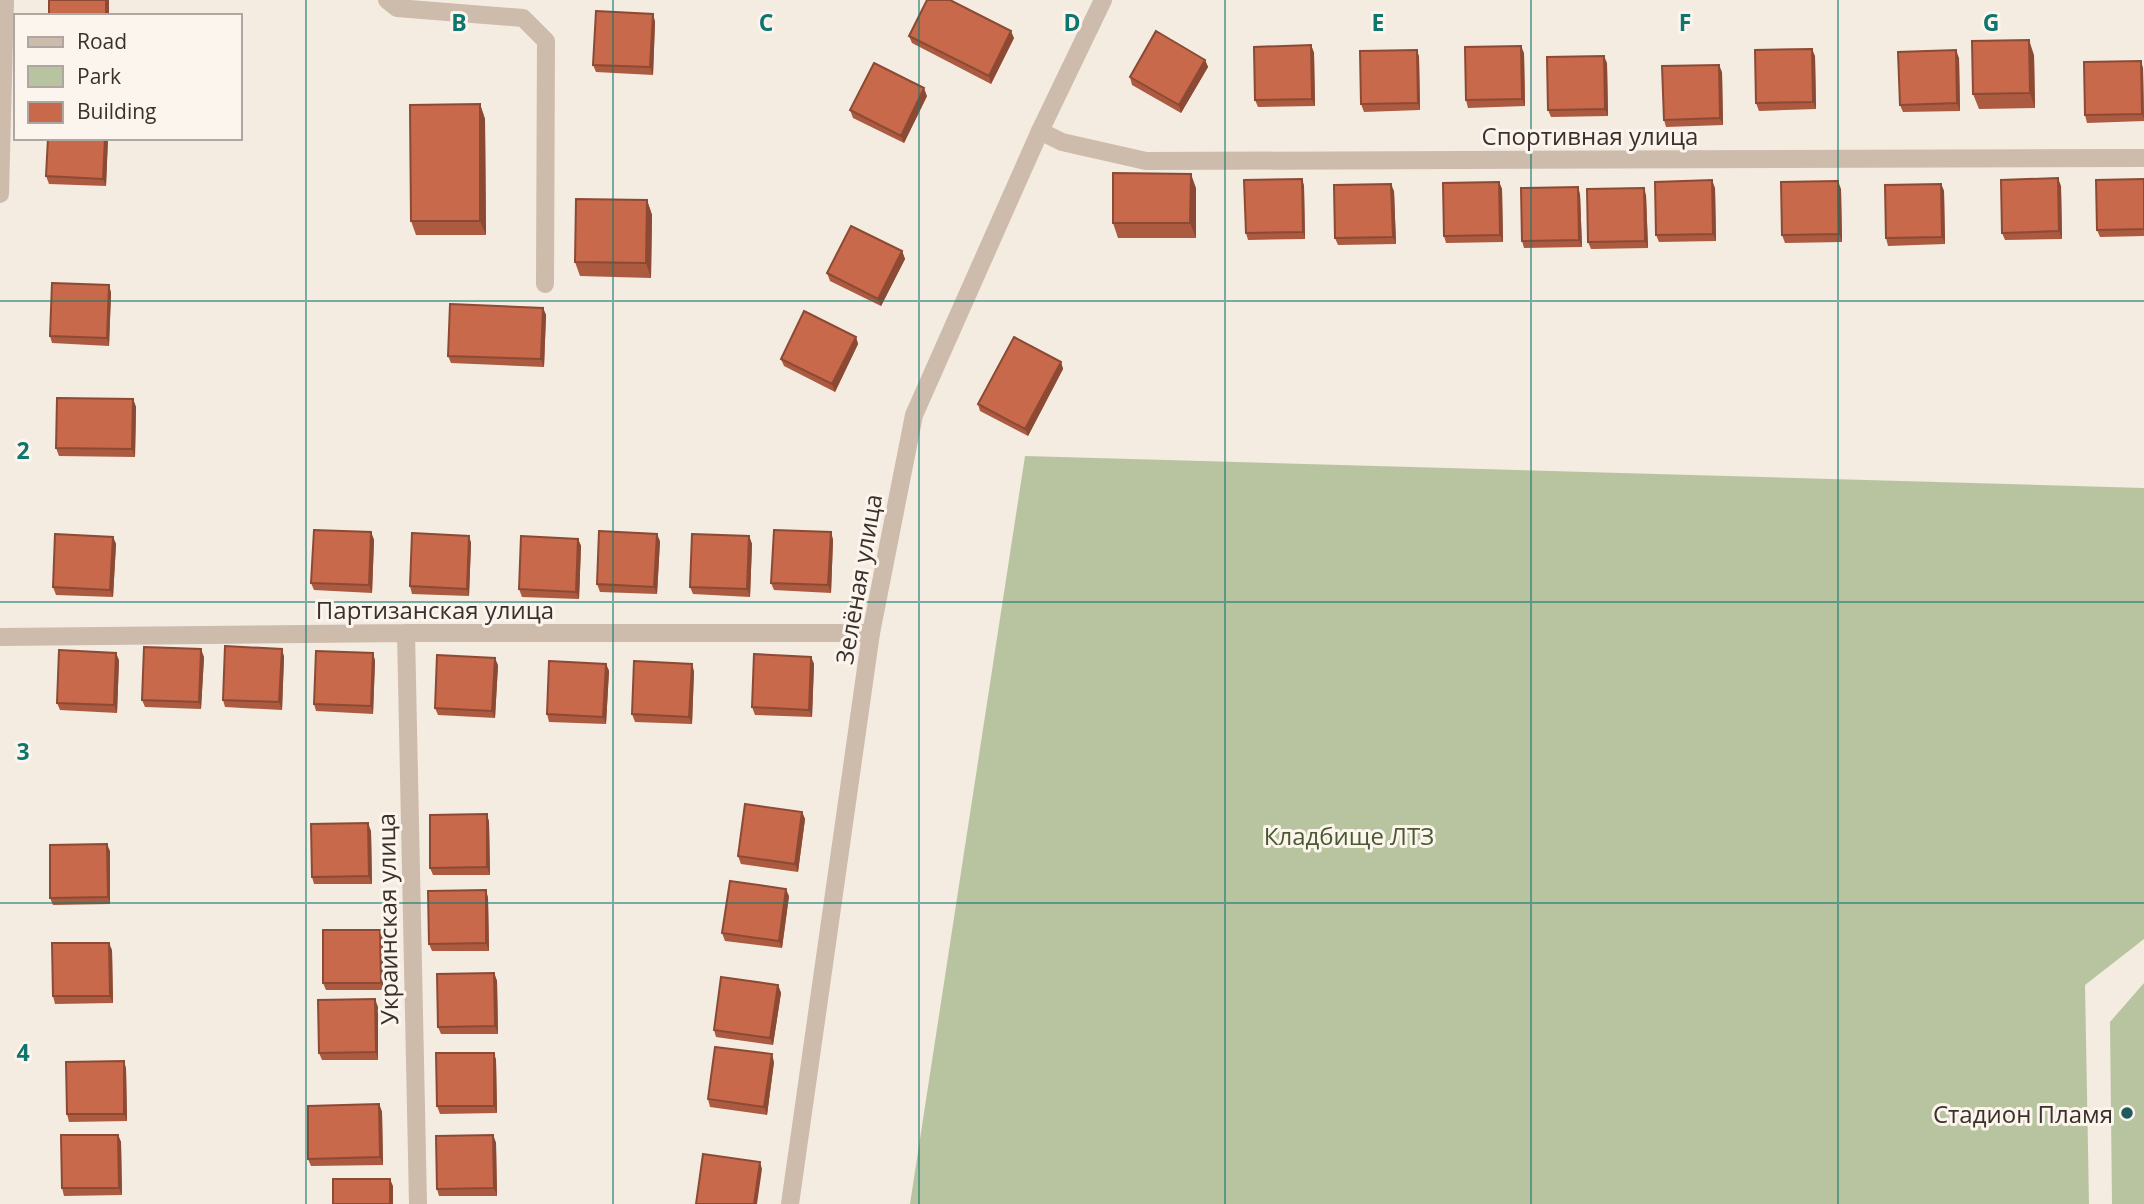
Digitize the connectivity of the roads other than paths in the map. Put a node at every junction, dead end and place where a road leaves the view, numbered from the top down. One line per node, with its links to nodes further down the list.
1 (5, 0): 4 (street)
2 (387, 0): 8 (street)
3 (1103, 0): 5 (street, Зелёная улица)
4 (2, 39): 7 (street)
5 (1040, 131): 6 (street, Спортивная улица); 10 (street, Зелёная улица)
6 (2144, 158)
7 (0, 194)
8 (545, 284)
9 (406, 633): 10 (street, Партизанская улица); 11 (street, Партизанская улица); 12 (street, Украинская улица)
10 (871, 633): 13 (street, Зелёная улица)
11 (0, 637)
12 (418, 1204)
13 (790, 1204)

